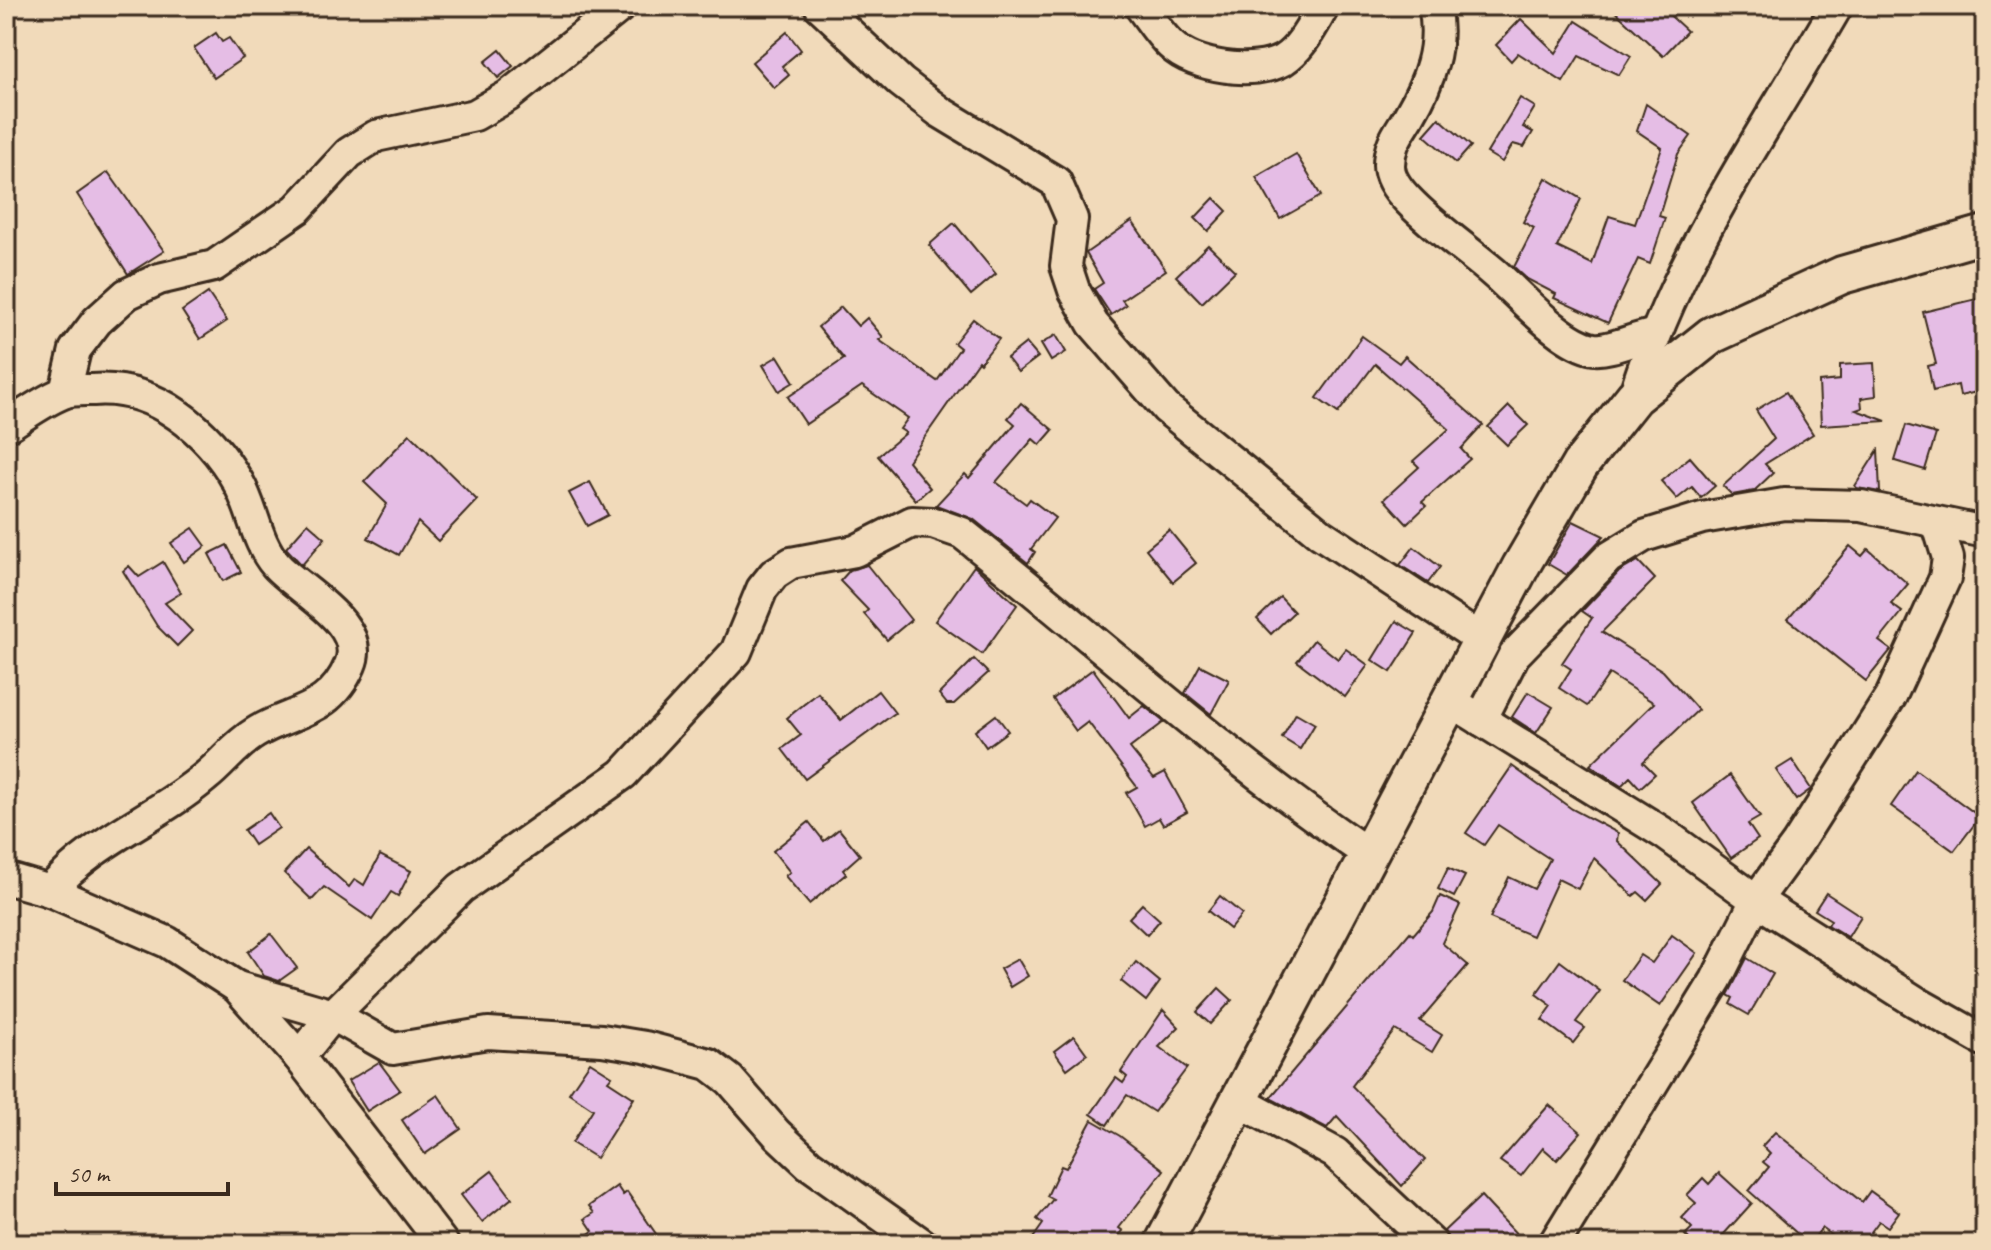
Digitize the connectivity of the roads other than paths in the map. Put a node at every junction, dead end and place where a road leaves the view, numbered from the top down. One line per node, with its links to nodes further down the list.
1 (621, 6): 9 (street)
2 (820, 6): 14 (street)
3 (1140, 6): 4 (street)
4 (1324, 6)
5 (1434, 6): 8 (street)
6 (1837, 6): 8 (street)
7 (1985, 234): 10 (main road)
8 (1652, 335): 10 (street)
9 (65, 392): 11 (street); 19 (street)
10 (1634, 397): 14 (main road)
11 (6, 427)
12 (1938, 525): 13 (street); 16 (street); 20 (street)
13 (1985, 532)
14 (1482, 640): 15 (main road)
15 (1449, 700): 16 (street); 17 (main road)
16 (1481, 720): 20 (street)
17 (1367, 853): 22 (street); 25 (main road)
18 (6, 878): 19 (street)
19 (50, 891): 21 (street)
20 (1756, 900): 23 (street); 30 (street)
21 (237, 987): 22 (street); 24 (street)
22 (333, 1015): 24 (street); 27 (street)
23 (1985, 1041)
24 (299, 1057): 26 (street)
25 (1239, 1101): 28 (main road); 29 (street)
26 (443, 1244)
27 (922, 1244)
28 (1163, 1244)
29 (1432, 1244)
30 (1554, 1244)

